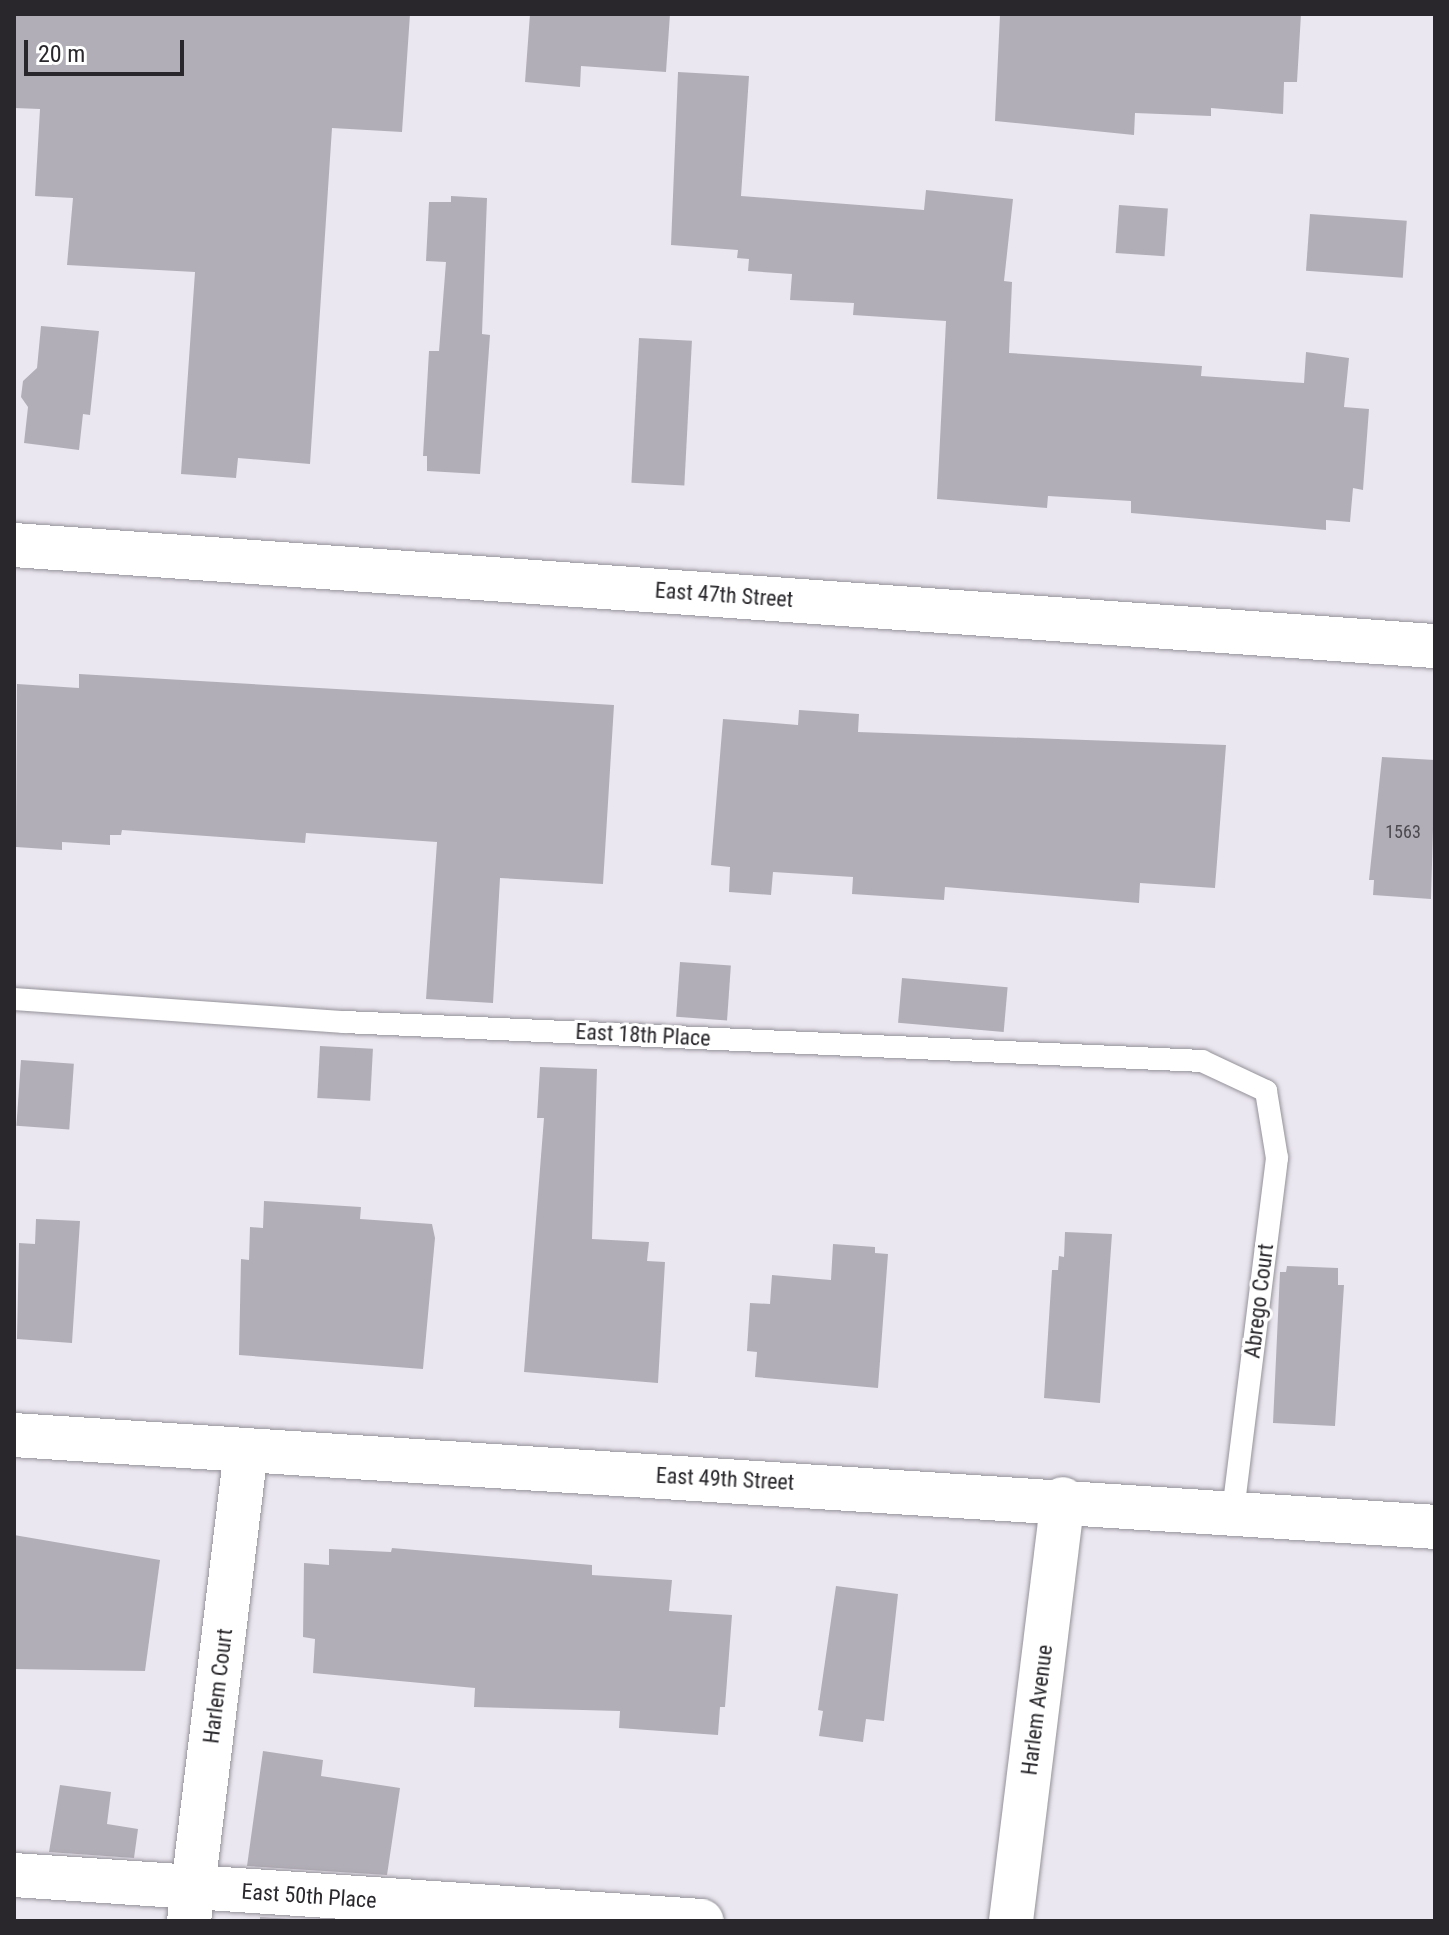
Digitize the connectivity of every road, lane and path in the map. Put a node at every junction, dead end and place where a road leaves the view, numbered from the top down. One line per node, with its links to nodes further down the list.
1 (14, 545): 2 (street, East 47th Street)
2 (1435, 646)
3 (14, 999): 4 (lane, East 18th Place)
4 (1266, 1091): 8 (lane, Abrego Court)
5 (14, 1435): 6 (street, East 49th Street)
6 (246, 1450): 7 (street, East 49th Street); 11 (street, Harlem Court)
7 (1063, 1499): 8 (street, East 49th Street); 13 (street, Harlem Avenue)
8 (1233, 1512): 9 (street, East 49th Street)
9 (1435, 1527)
10 (14, 1875): 11 (street, East 50th Place)
11 (192, 1905): 12 (street, East 50th Place)
12 (701, 1921)
13 (1011, 1921)

